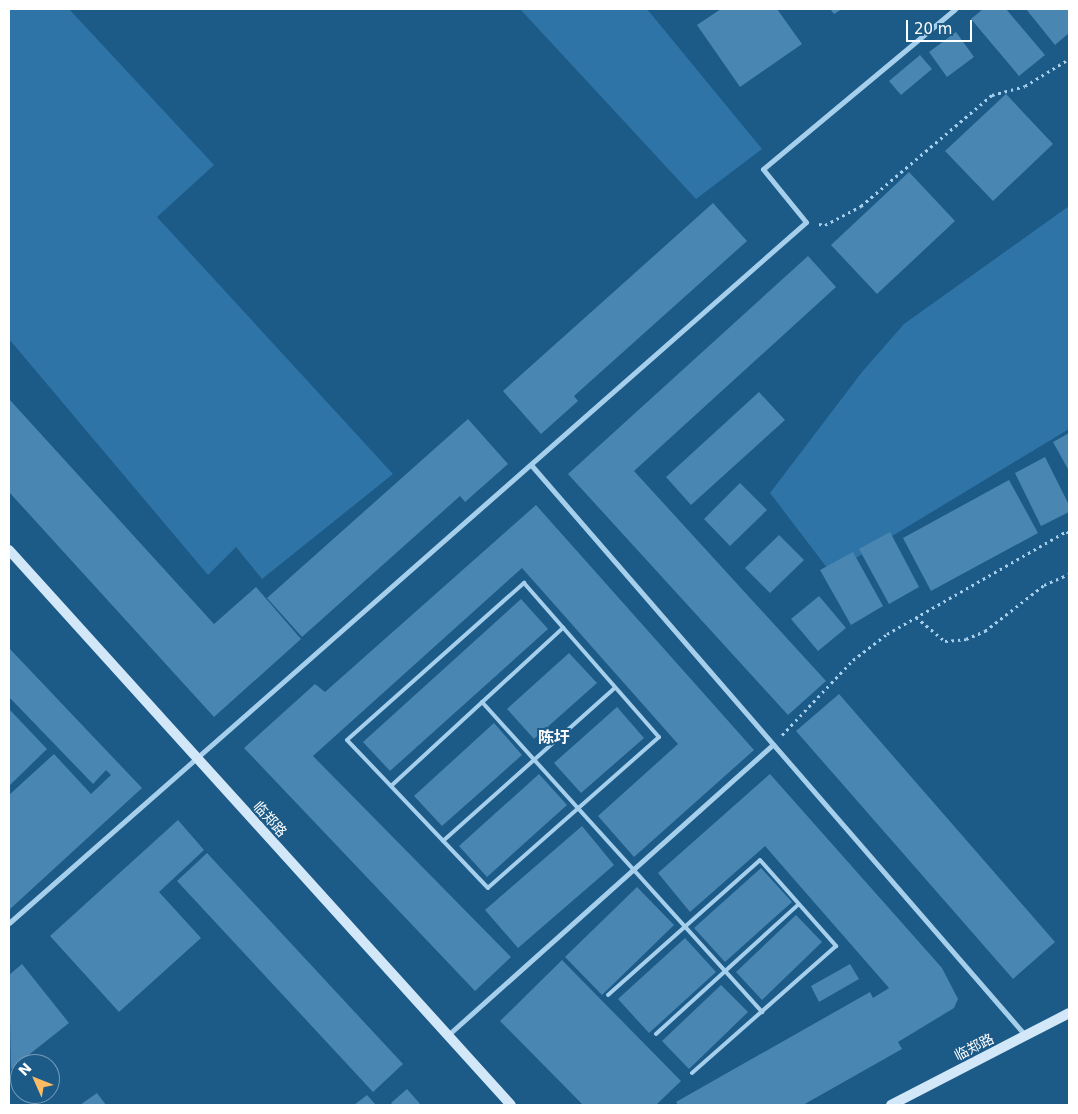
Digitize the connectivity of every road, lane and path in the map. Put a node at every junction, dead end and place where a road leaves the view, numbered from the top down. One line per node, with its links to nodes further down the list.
1 (955, 9): 3 (street)
2 (1069, 59): 3 (path)
3 (806, 222): 4 (street)
4 (532, 466): 12 (street); 13 (street)
5 (1069, 535): 8 (path)
6 (9, 550): 13 (main road, 临郑路)
7 (1069, 574): 8 (path)
8 (916, 618): 12 (path)
9 (563, 628): 10 (lane); 11 (lane); 15 (lane)
10 (616, 688): 14 (lane); 16 (lane)
11 (482, 702): 14 (lane); 15 (lane)
12 (773, 744): 18 (street); 27 (street)
13 (198, 759): 20 (street); 28 (main road, 临郑路)
14 (534, 760): 16 (lane); 17 (lane)
15 (391, 786): 17 (lane)
16 (578, 809): 17 (lane); 18 (lane)
17 (443, 841)
18 (634, 870): 21 (lane); 28 (street)
19 (799, 904): 21 (lane); 22 (lane); 24 (lane)
20 (9, 923)
21 (685, 927): 22 (lane); 23 (lane)
22 (725, 971): 24 (lane); 26 (lane)
23 (608, 995)
24 (762, 1012): 29 (lane)
25 (1069, 1013): 27 (main road, 临郑路)
26 (656, 1034)
27 (1026, 1036): 31 (main road, 临郑路)
28 (446, 1037): 30 (main road, 临郑路)
29 (692, 1073)
30 (510, 1105)
31 (891, 1105)

